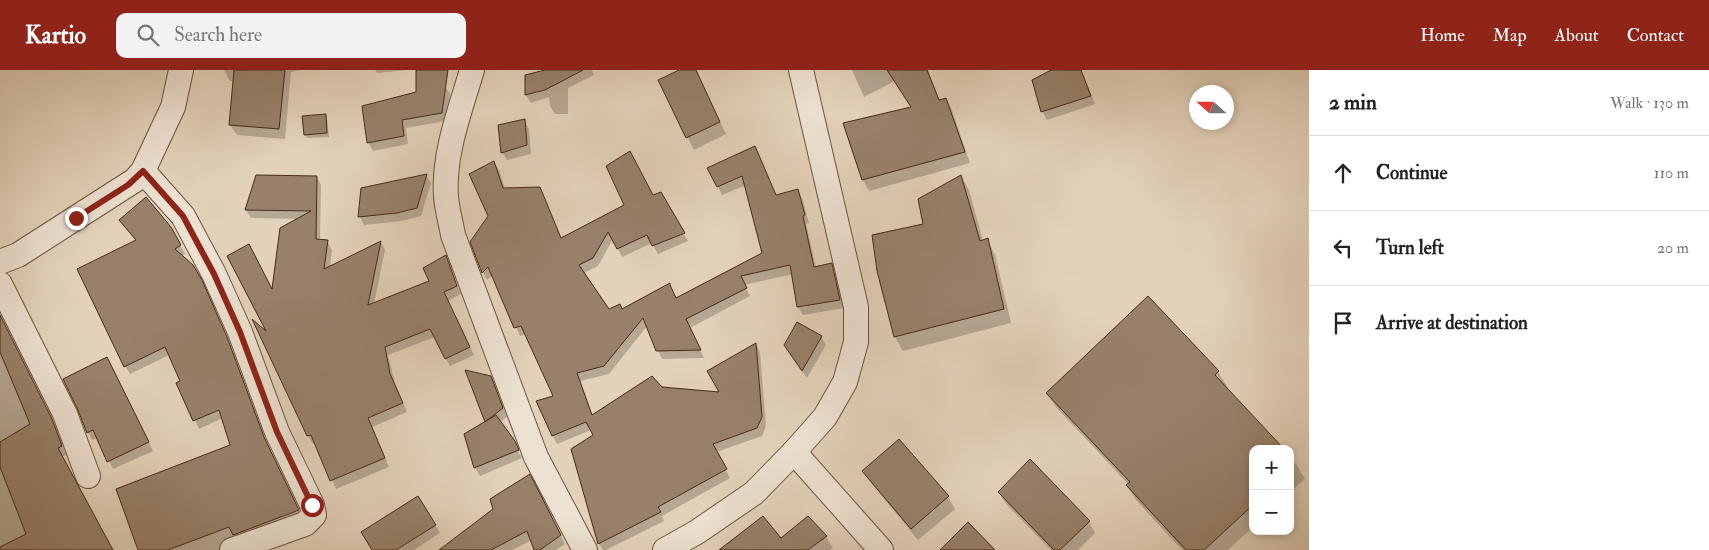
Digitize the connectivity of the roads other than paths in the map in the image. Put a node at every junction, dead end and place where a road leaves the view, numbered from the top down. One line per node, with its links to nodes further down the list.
1 (181, 70): 4 (street)
2 (472, 70): 10 (street)
3 (801, 70): 7 (street)
4 (143, 171): 5 (street); 9 (street)
5 (0, 262)
6 (0, 284): 8 (street)
7 (794, 452): 11 (street); 12 (street)
8 (88, 476)
9 (232, 550)
10 (585, 550)
11 (665, 550)
12 (882, 550)

